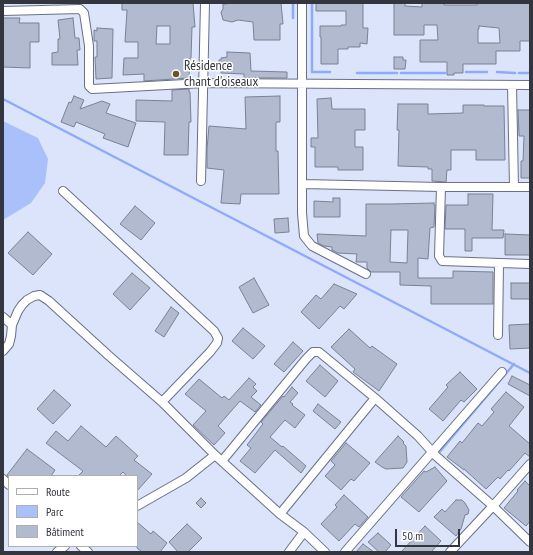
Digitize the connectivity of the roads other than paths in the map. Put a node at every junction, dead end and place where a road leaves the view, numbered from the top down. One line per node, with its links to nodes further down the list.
1 (206, 3): 5 (street)
2 (302, 3): 6 (street)
3 (46, 6): 4 (street); 5 (street)
4 (3, 11)
5 (204, 83): 6 (street); 9 (street)
6 (302, 83): 7 (street); 10 (street)
7 (512, 85): 8 (street); 12 (street)
8 (530, 85)
9 (201, 181)
10 (302, 184): 11 (street); 17 (street)
11 (441, 187): 12 (street); 15 (street)
12 (514, 187): 13 (street)
13 (530, 187)
14 (63, 191): 24 (street)
15 (499, 263): 16 (street); 20 (street)
16 (530, 264)
17 (366, 274)
18 (3, 317): 19 (street)
19 (12, 325): 21 (street); 24 (street)
20 (498, 335)
21 (3, 351)
22 (502, 372): 25 (street)
23 (376, 398): 25 (street); 27 (street); 31 (street)
24 (162, 402): 26 (street)
25 (432, 451): 30 (street); 36 (street)
26 (215, 455): 27 (street); 29 (street)
27 (222, 462): 31 (street)
28 (530, 464): 30 (street)
29 (138, 505)
30 (493, 506): 33 (street); 37 (street)
31 (280, 514): 32 (street)
32 (304, 532): 34 (street); 35 (street)
33 (530, 542)
34 (289, 552)
35 (325, 552)
36 (345, 552)
37 (450, 552)

